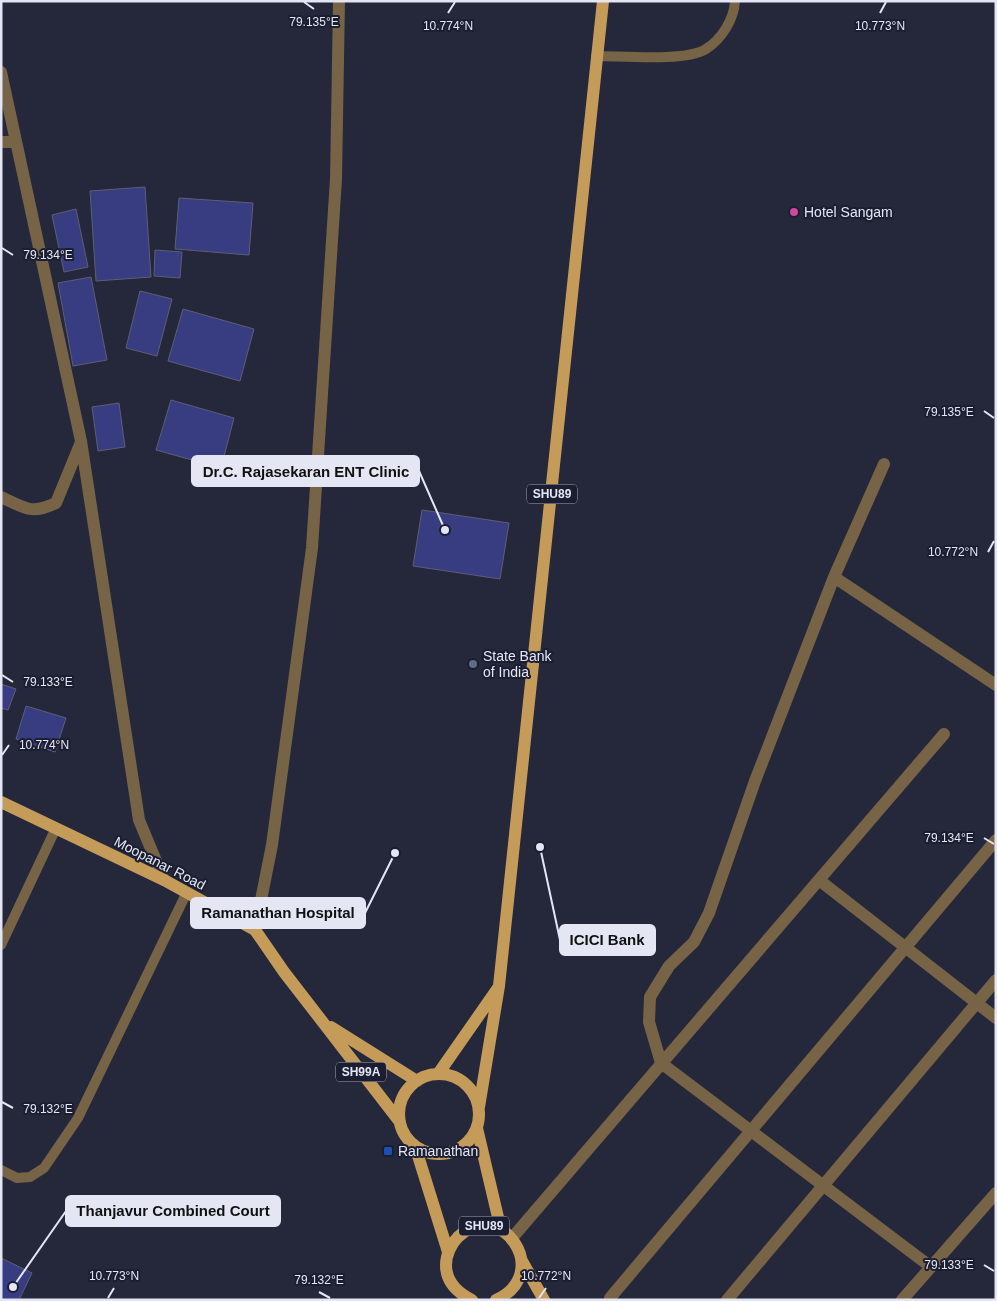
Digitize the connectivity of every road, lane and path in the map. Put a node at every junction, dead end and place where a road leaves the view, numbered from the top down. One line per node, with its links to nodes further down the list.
1 (339, 1): 20 (street)
2 (603, 1): 4 (main road, SHU89)
3 (735, 1): 4 (lane)
4 (596, 56): 24 (main road, SHU89)
5 (1, 72): 7 (street)
6 (1, 142): 7 (street)
7 (15, 142): 8 (street)
8 (81, 441): 10 (street); 17 (street)
9 (884, 464): 11 (street)
10 (1, 497)
11 (834, 576): 12 (street); 28 (street)
12 (996, 685)
13 (944, 734): 18 (street)
14 (1, 802): 15 (main road, Moopanar Road / SH99A)
15 (56, 828): 17 (main road, Moopanar Road / SH99A); 21 (lane)
16 (996, 840): 22 (street)
17 (164, 880): 19 (main road, Moopanar Road / SH99A)
18 (819, 880): 22 (street); 28 (street)
19 (187, 892): 20 (main road, Moopanar Road / SH99A); 36 (lane)
20 (255, 930): 27 (main road, Moopanar Road / SH99A)
21 (1, 945)
22 (904, 946): 25 (street); 34 (street)
23 (996, 980): 25 (street)
24 (499, 986): 29 (main road, SHU89); 31 (main road, SHU89)
25 (976, 1003): 26 (street); 37 (street)
26 (996, 1018)
27 (323, 1021): 30 (main road, Moopanar Road / SH99A); 32 (main road, Moopanar Road / SH99A)
28 (661, 1063): 34 (street); 39 (street)
29 (438, 1074): 30 (main road); 31 (main road)
30 (417, 1081): 32 (main road)
31 (479, 1107): 33 (main road, SHU89)
32 (400, 1122): 35 (main road, SHU89)
33 (477, 1128): 35 (main road); 39 (main road, SHU89)
34 (750, 1130): 37 (street); 44 (street)
35 (415, 1146): 40 (main road, SHU89)
36 (1, 1170)
37 (822, 1185): 42 (street); 48 (street)
38 (996, 1194): 42 (street)
39 (507, 1234): 40 (main road, SHU89); 41 (main road, SHU89)
40 (448, 1252): 43 (main road, SHU89)
41 (522, 1261): 46 (main road); 47 (main road)
42 (931, 1267): 49 (street)
43 (455, 1293): 45 (main road, SHU89)
44 (610, 1298)
45 (472, 1300)
46 (497, 1300)
47 (544, 1300)
48 (727, 1300)
49 (902, 1300)

